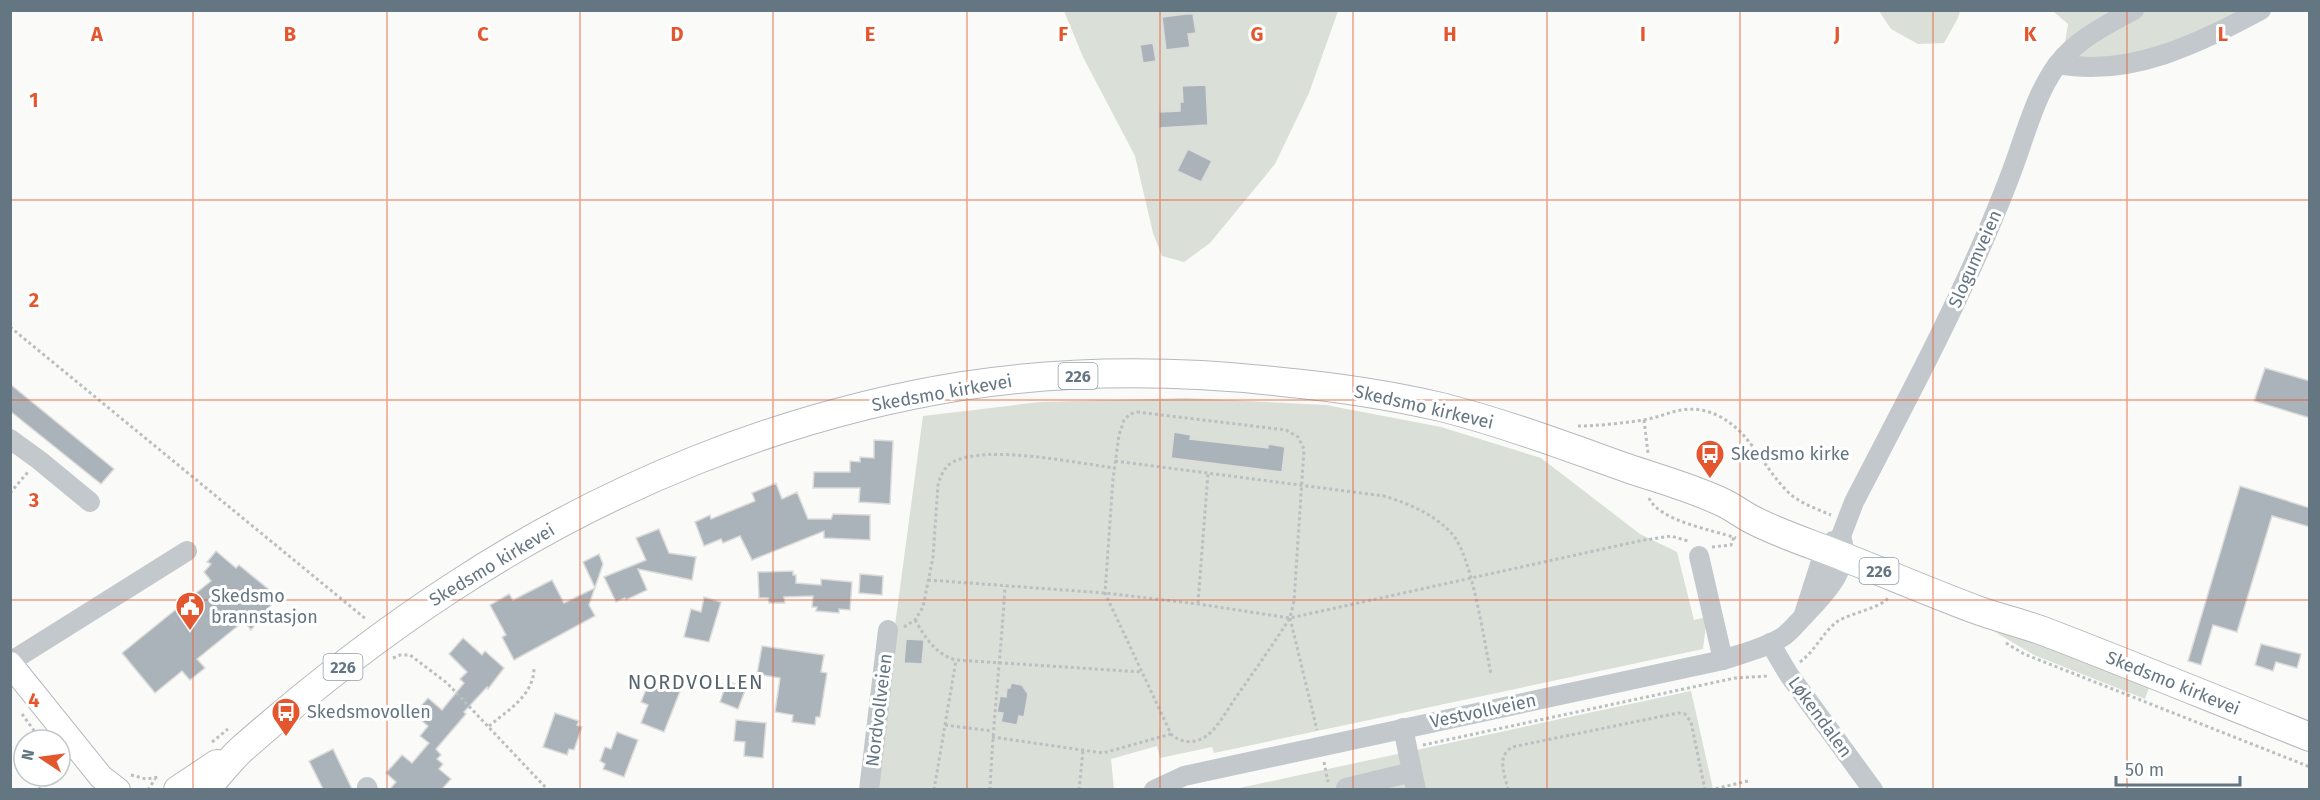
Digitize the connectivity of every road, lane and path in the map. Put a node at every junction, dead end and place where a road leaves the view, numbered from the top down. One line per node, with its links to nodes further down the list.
1 (2134, 10): 3 (street, Slogumveien)
2 (2261, 10): 3 (street)
3 (2058, 64): 18 (street, Slogumveien)
4 (10, 327): 32 (path)
5 (1644, 420): 9 (path)
6 (10, 439): 7 (street)
7 (39, 459): 14 (path); 16 (street)
8 (1116, 461): 10 (path); 11 (path); 12 (path)
9 (1649, 461)
10 (1115, 468): 23 (path); 25 (path)
11 (1208, 473): 12 (path); 29 (path)
12 (1302, 485): 22 (path); 30 (path)
13 (1789, 492): 18 (path)
14 (10, 493)
15 (1648, 493): 17 (path)
16 (90, 502)
17 (1734, 537): 19 (path); 21 (path)
18 (1836, 539): 35 (street, Vestvollveien); 54 (highway, Skedsmo kirkevei / 226); 58 (highway, Skedsmo kirkevei / 226)
19 (1742, 540)
20 (187, 551): 39 (street)
21 (1698, 554): 22 (path); 38 (street)
22 (1470, 578): 30 (path); 44 (path)
23 (928, 580): 24 (path); 31 (path)
24 (1005, 586): 25 (path); 40 (path)
25 (1105, 593): 29 (path); 43 (path)
26 (1881, 594): 27 (path)
27 (1890, 596): 28 (path); 41 (path)
28 (1895, 597)
29 (1198, 604): 30 (path)
30 (1290, 618): 52 (path); 55 (path)
31 (915, 620): 33 (path); 37 (path)
32 (369, 621)
33 (888, 630): 68 (street, Nordvollveien)
34 (2000, 639): 60 (path)
35 (1770, 643): 38 (street, Vestvollveien); 77 (street, Løkendalen)
36 (390, 660): 48 (path)
37 (956, 660): 40 (path); 47 (path)
38 (1723, 660): 50 (street, Vestvollveien)
39 (10, 663): 64 (main road)
40 (1000, 663): 43 (path); 51 (path)
41 (1796, 665)
42 (534, 669): 48 (path)
43 (1142, 672): 52 (path)
44 (1491, 674)
45 (1772, 675): 56 (path)
46 (20, 711): 49 (path)
47 (945, 725): 51 (path); 69 (path)
48 (489, 726): 67 (path)
49 (32, 728)
50 (1403, 728): 56 (street); 72 (street, Vestvollveien)
51 (993, 731): 53 (path)
52 (1171, 734): 57 (path)
53 (992, 737): 57 (path); 70 (path)
54 (2310, 737)
55 (1319, 738)
56 (1407, 748): 61 (street)
57 (1083, 751): 71 (path)
58 (237, 753): 63 (highway, Skedsmo kirkevei / 226); 66 (highway, Skedsmo kirkevei / 226)
59 (1335, 763): 73 (path)
60 (2310, 767)
61 (1414, 781): 73 (street)
62 (1748, 781): 76 (path)
63 (166, 784): 65 (path)
64 (108, 785)
65 (148, 789)
66 (204, 789)
67 (548, 789)
68 (869, 789)
69 (934, 789)
70 (990, 789)
71 (1079, 789)
72 (1154, 789)
73 (1338, 789)
74 (1508, 789): 75 (path)
75 (1705, 789)
76 (1710, 789)
77 (1872, 789)

